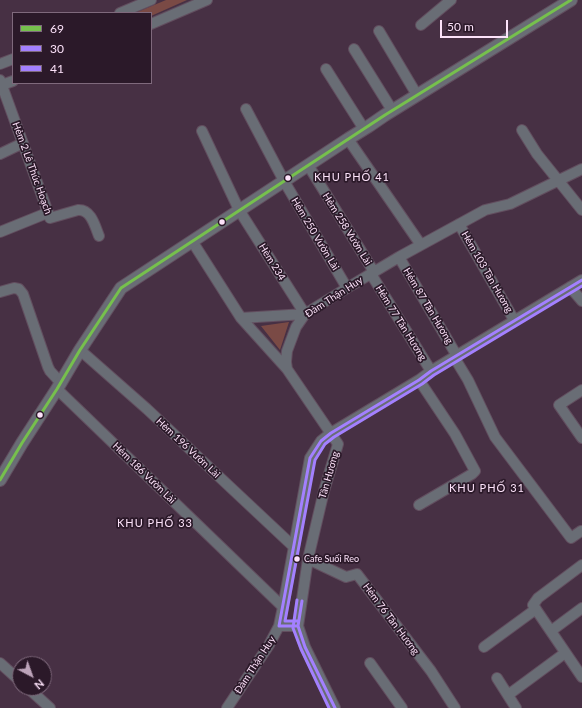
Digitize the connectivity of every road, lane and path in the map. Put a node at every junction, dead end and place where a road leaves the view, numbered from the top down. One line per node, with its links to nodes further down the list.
1 (151, 0): 6 (street)
2 (207, 0): 5 (street)
3 (451, 0): 8 (street)
4 (571, 0): 16 (street)
5 (196, 2): 7 (street)
6 (122, 12)
7 (152, 24)
8 (420, 25)
9 (379, 31): 16 (street)
10 (354, 49): 18 (street)
11 (12, 59): 12 (street)
12 (0, 64)
13 (326, 69): 19 (street)
14 (12, 81): 15 (street)
15 (1, 82): 23 (street, Hẻm 2 Lê Thúc Hoạch)
16 (417, 95): 18 (street)
17 (246, 109): 28 (street, Hẻm 250 Vườn Lài)
18 (392, 110): 19 (street)
19 (364, 129): 22 (street)
20 (522, 130): 27 (street)
21 (202, 131): 29 (street, Hèm 234)
22 (348, 139): 25 (street); 36 (street)
23 (23, 144): 24 (street); 31 (street, Hẻm 2 Lê Thúc Hoạch)
24 (0, 154)
25 (308, 165): 28 (street); 38 (street, Hẻm 258 Vườn Lài)
26 (582, 169): 27 (street, Đàm Thận Huy)
27 (559, 180): 30 (street); 32 (street, Đàm Thận Huy)
28 (284, 181): 29 (street); 41 (street, Hẻm 250 Vườn Lài)
29 (239, 210): 35 (street); 44 (street, Hèm 234)
30 (582, 210)
31 (48, 213): 33 (street); 34 (street, Hẻm 2 Lê Thúc Hoạch)
32 (459, 224): 36 (street, Đàm Thận Huy); 46 (street, Hẻm 103 Tân Hương)
33 (0, 232)
34 (99, 236)
35 (192, 241): 45 (street); 47 (street)
36 (421, 245): 37 (street, Đàm Thận Huy)
37 (399, 257): 38 (street, Đàm Thận Huy); 48 (street, Hẻm 87 Tân Hương)
38 (372, 273): 41 (street, Đàm Thận Huy); 50 (street, Hẻm 77 Tân Hương)
39 (582, 280): 40 (street)
40 (570, 286): 43 (street); 46 (street)
41 (347, 288): 44 (street, Đàm Thận Huy)
42 (0, 292): 52 (street, Hẻm 186 Vườn Lài)
43 (582, 301)
44 (305, 314): 45 (street); 49 (street, Đàm Thận Huy)
45 (241, 318): 49 (street)
46 (514, 320): 48 (street)
47 (80, 350): 52 (street); 59 (street, Hẻm 196 Vườn Lài)
48 (456, 356): 50 (street); 58 (street, Hẻm 87 Tân Hương)
49 (287, 369): 54 (street)
50 (431, 371): 51 (street)
51 (419, 380): 54 (street); 57 (street)
52 (59, 386): 56 (street); 62 (street, Hẻm 186 Vườn Lài)
53 (582, 390): 55 (street)
54 (331, 433): 59 (street, Đàm Thận Huy); 60 (street, Tân Hương)
55 (582, 438)
56 (0, 480)
57 (419, 505)
58 (581, 531)
59 (294, 547): 62 (street, Đàm Thận Huy)
60 (308, 560): 66 (street, Tân Hương); 81 (street, Hẻm 76 Tân Hương)
61 (582, 565): 64 (street)
62 (283, 607): 65 (street, Đàm Thận Huy)
63 (582, 608): 67 (street)
64 (536, 609): 67 (street); 68 (street)
65 (278, 626): 66 (street); 78 (street, Đàm Thận Huy)
66 (298, 626): 79 (street, Tân Hương)
67 (551, 631): 69 (street)
68 (484, 647)
69 (565, 653): 73 (street); 75 (street)
70 (0, 663): 72 (street)
71 (370, 663): 80 (street)
72 (12, 674)
73 (582, 677)
74 (496, 678): 75 (street)
75 (508, 695): 82 (street)
76 (37, 696): 77 (street)
77 (50, 708)
78 (227, 708)
79 (335, 708)
80 (402, 708)
81 (455, 708)
82 (516, 708)

